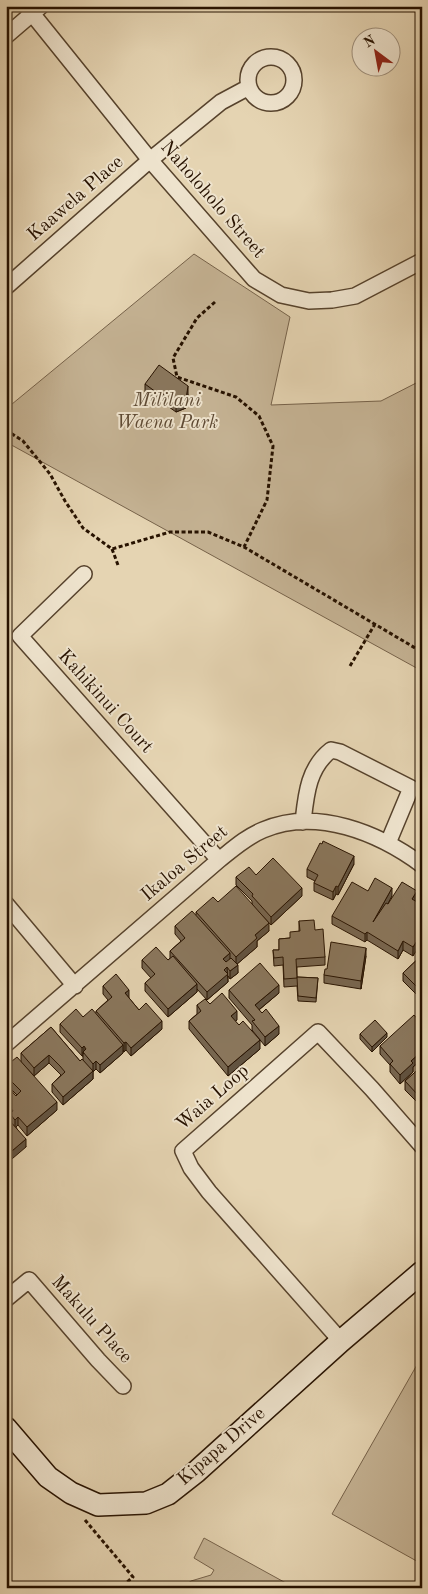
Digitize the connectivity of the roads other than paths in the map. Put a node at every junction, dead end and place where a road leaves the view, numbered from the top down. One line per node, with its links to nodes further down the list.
1 (33, 9): 2 (street); 4 (street, Naholoholo Street)
2 (6, 36)
3 (249, 88): 4 (street, Kaawela Place)
4 (150, 160): 5 (street, Naholoholo Street); 6 (street, Kaawela Place)
5 (422, 261)
6 (6, 287)
7 (84, 574): 10 (street, Kahikinui Court)
8 (303, 822): 9 (street, Ikaloa Street); 9 (street); 10 (street, Ikaloa Street)
9 (388, 842): 11 (street, Ikaloa Street)
10 (219, 860): 13 (street, Ikaloa Street)
11 (422, 865)
12 (6, 904): 13 (street)
13 (75, 986): 14 (street, Ikaloa Street)
14 (6, 1044)
15 (422, 1146): 18 (street, Waia Loop)
16 (422, 1272): 18 (street, Kipapa Drive)
17 (6, 1299): 19 (street, Makulu Place)
18 (341, 1342): 20 (street, Kipapa Drive)
19 (124, 1386)
20 (6, 1428)

